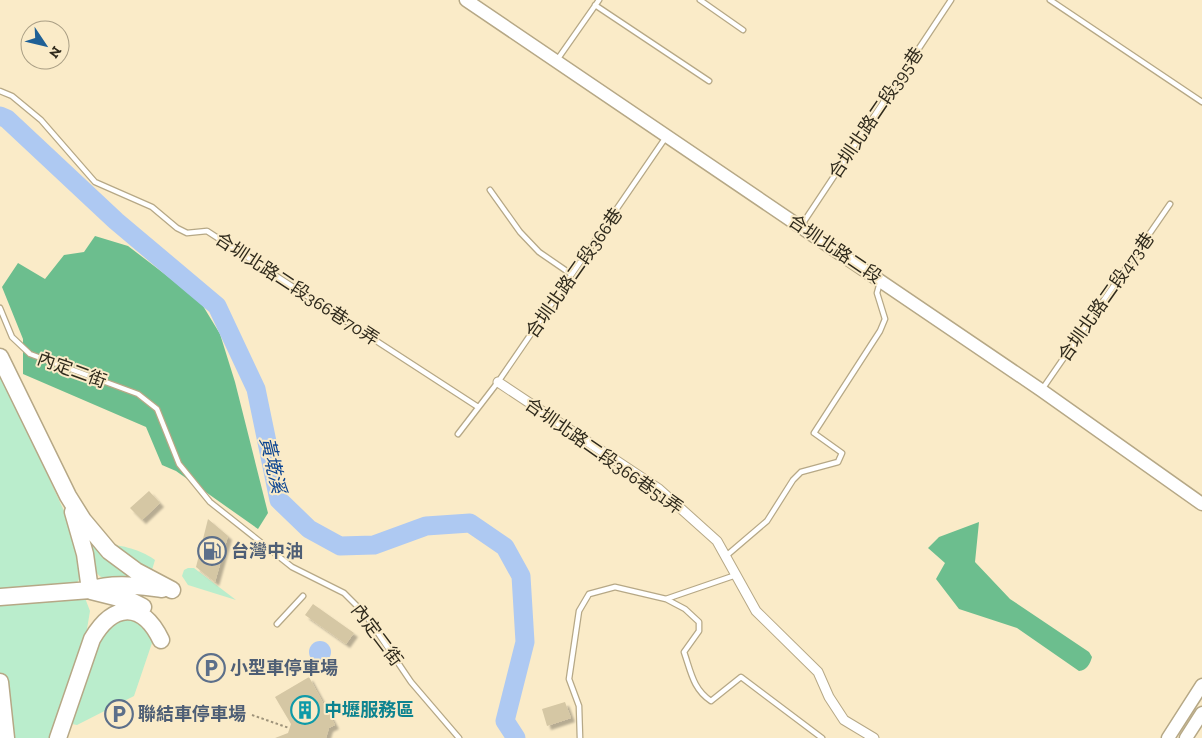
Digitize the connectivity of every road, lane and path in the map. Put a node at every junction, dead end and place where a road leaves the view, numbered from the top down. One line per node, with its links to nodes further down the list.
1 (466, 0): 7 (street, 合圳北路二段)
2 (700, 0): 6 (lane)
3 (951, 0): 14 (lane, 合圳北路二段395巷)
4 (1050, 0): 10 (lane)
5 (597, 2): 7 (lane); 8 (lane)
6 (744, 30)
7 (556, 62): 11 (street, 合圳北路二段)
8 (709, 81)
9 (0, 91): 21 (lane, 合圳北路二段366巷70弄)
10 (1202, 102)
11 (666, 136): 14 (street, 合圳北路二段); 15 (lane, 合圳北路二段366巷)
12 (490, 190): 15 (lane)
13 (1170, 204): 20 (lane, 合圳北路二段473巷)
14 (801, 226): 16 (street, 合圳北路二段)
15 (571, 274): 19 (lane, 合圳北路二段366巷)
16 (881, 280): 20 (street, 合圳北路二段); 25 (lane)
17 (0, 308): 39 (lane, 內定二街)
18 (0, 357): 23 (highway)
19 (498, 382): 21 (lane, 合圳北路二段366巷); 25 (street, 合圳北路二段366巷51弄)
20 (1042, 390): 24 (street, 合圳北路二段)
21 (478, 407): 22 (lane, 合圳北路二段366巷)
22 (458, 434)
23 (68, 496): 27 (highway); 27 (highway)
24 (1202, 504)
25 (725, 557): 26 (street, 合圳北路二段366巷51弄)
26 (736, 574): 30 (lane); 42 (street, 合圳北路二段366巷51弄)
27 (90, 590): 29 (highway); 38 (highway)
28 (303, 596): 31 (lane)
29 (0, 597)
30 (666, 599): 40 (lane); 41 (lane)
31 (277, 624)
32 (0, 682): 37 (highway)
33 (1202, 685): 43 (street)
34 (1202, 713): 44 (street)
35 (252, 715): 36 (path)
36 (290, 728)
37 (6, 738)
38 (58, 738)
39 (459, 738)
40 (580, 738)
41 (822, 738)
42 (874, 738)
43 (1168, 738)
44 (1186, 738)

